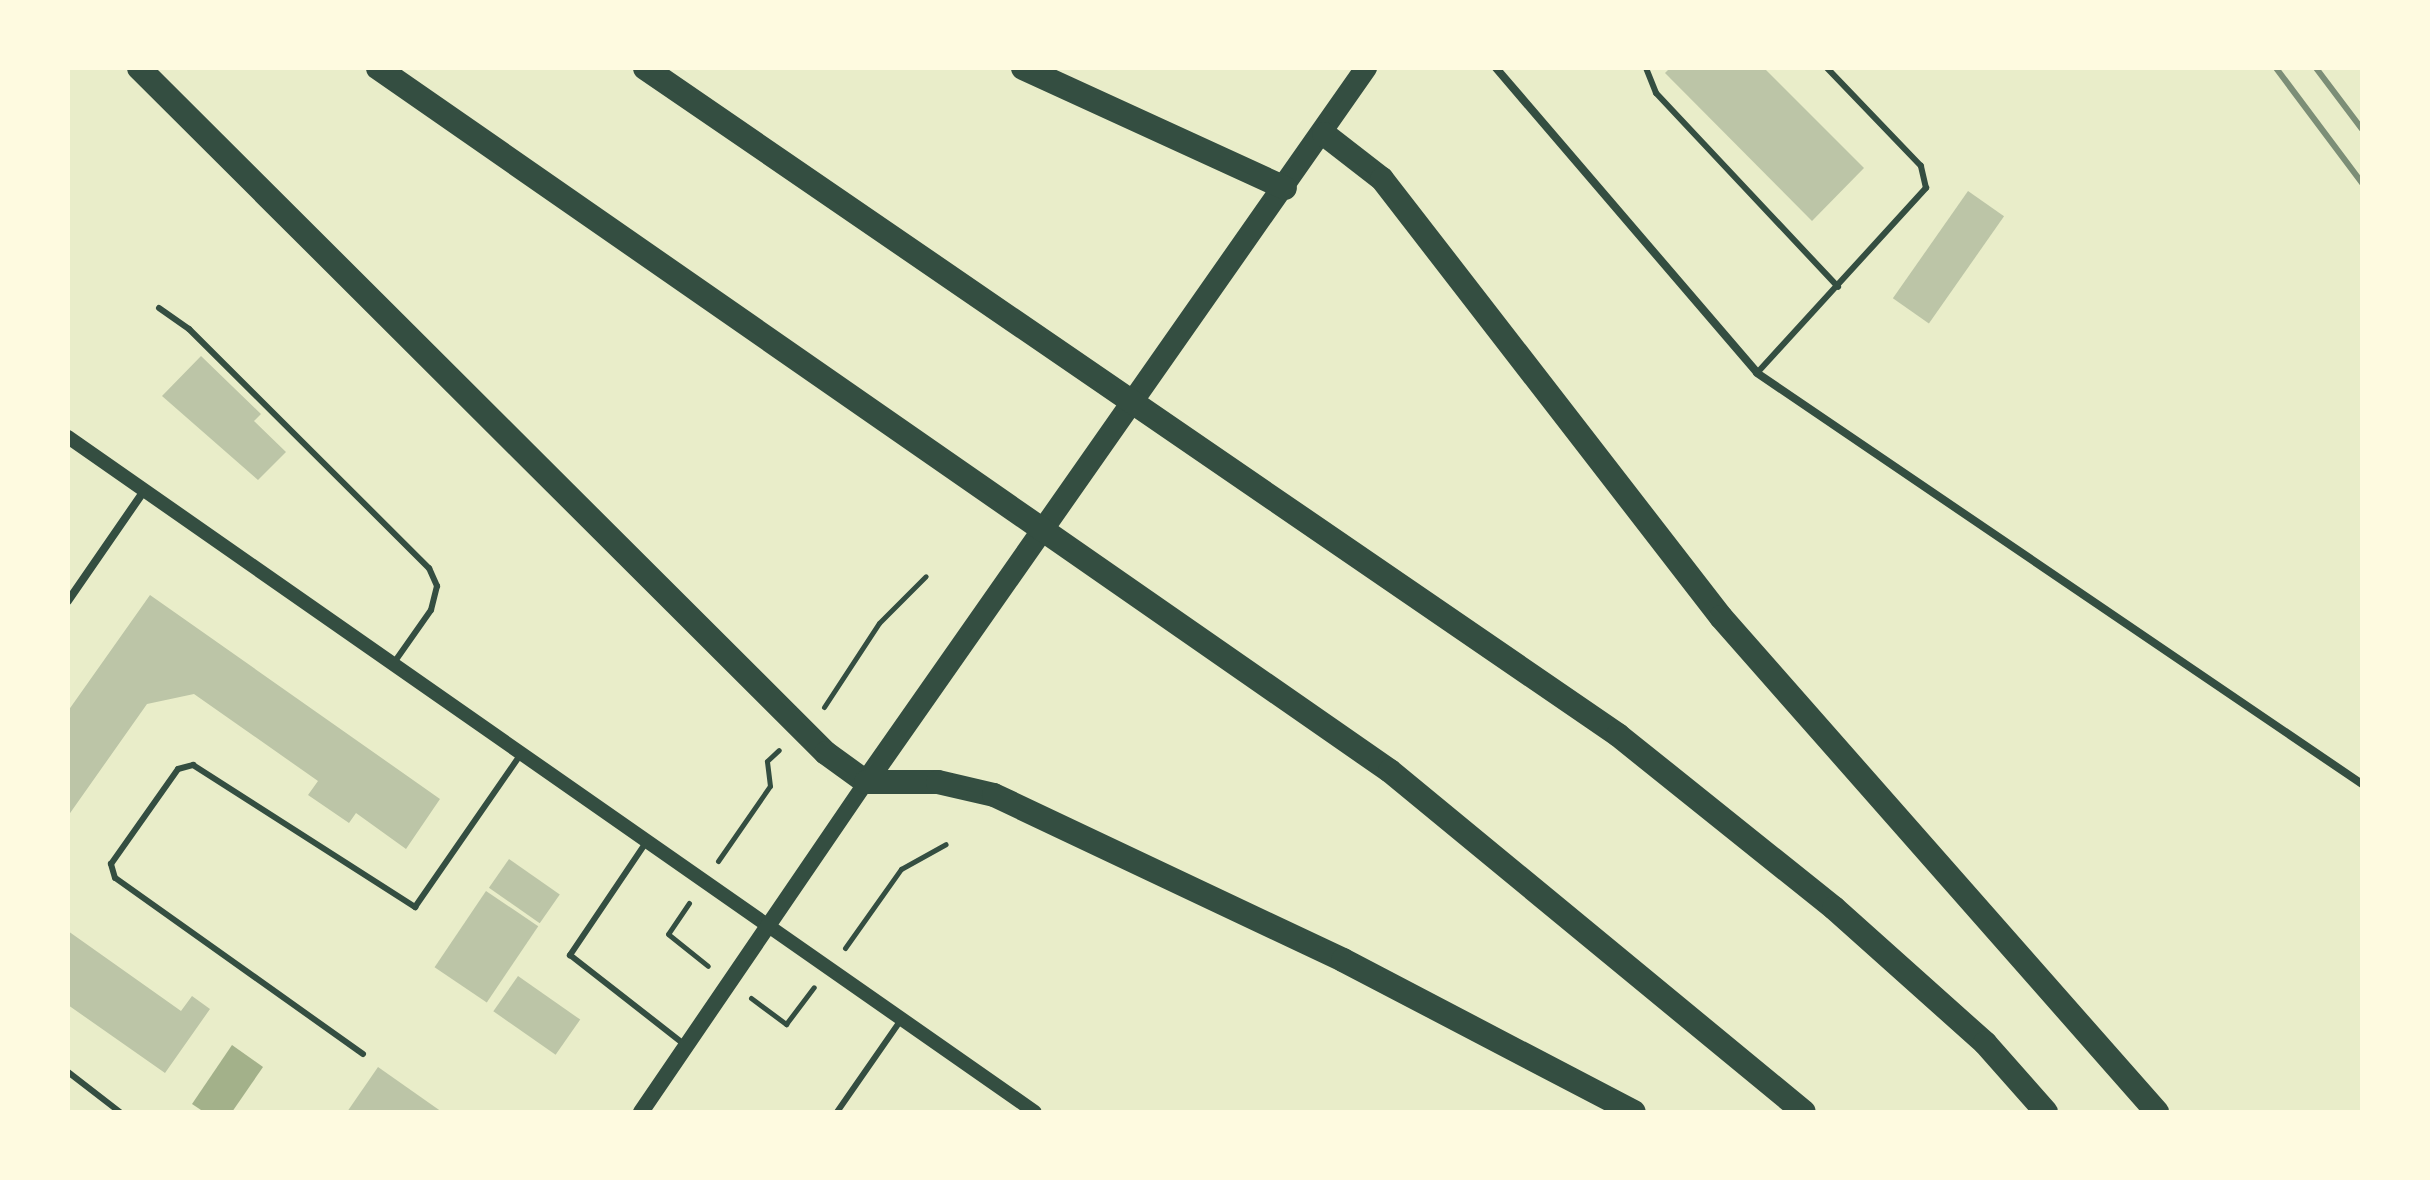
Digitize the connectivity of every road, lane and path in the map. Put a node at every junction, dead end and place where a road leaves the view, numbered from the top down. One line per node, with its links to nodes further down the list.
1 (139, 68): 19 (highway)
2 (378, 68): 32 (highway)
3 (645, 68): 33 (highway)
4 (1023, 68): 10 (highway)
5 (1366, 68): 9 (highway)
6 (1496, 68): 13 (street)
7 (1646, 68): 11 (lane)
8 (1827, 68): 11 (lane)
9 (1324, 134): 10 (highway); 34 (highway)
10 (1285, 188): 19 (highway)
11 (1838, 287): 13 (lane)
12 (159, 308): 17 (lane)
13 (1757, 373): 20 (street)
14 (68, 437): 15 (street)
15 (144, 491): 16 (street); 17 (street)
16 (68, 601)
17 (393, 664): 18 (street)
18 (521, 754): 21 (street); 25 (lane)
19 (866, 782): 22 (main road); 31 (highway)
20 (2362, 784)
21 (647, 841): 22 (street); 24 (lane)
22 (769, 927): 23 (street); 24 (main road)
23 (902, 1019): 29 (lane); 30 (street)
24 (687, 1046): 28 (main road)
25 (363, 1054)
26 (68, 1072): 27 (lane)
27 (120, 1112)
28 (641, 1112)
29 (837, 1112)
30 (1035, 1112)
31 (1634, 1112)
32 (1804, 1112)
33 (2046, 1112)
34 (2157, 1112)

